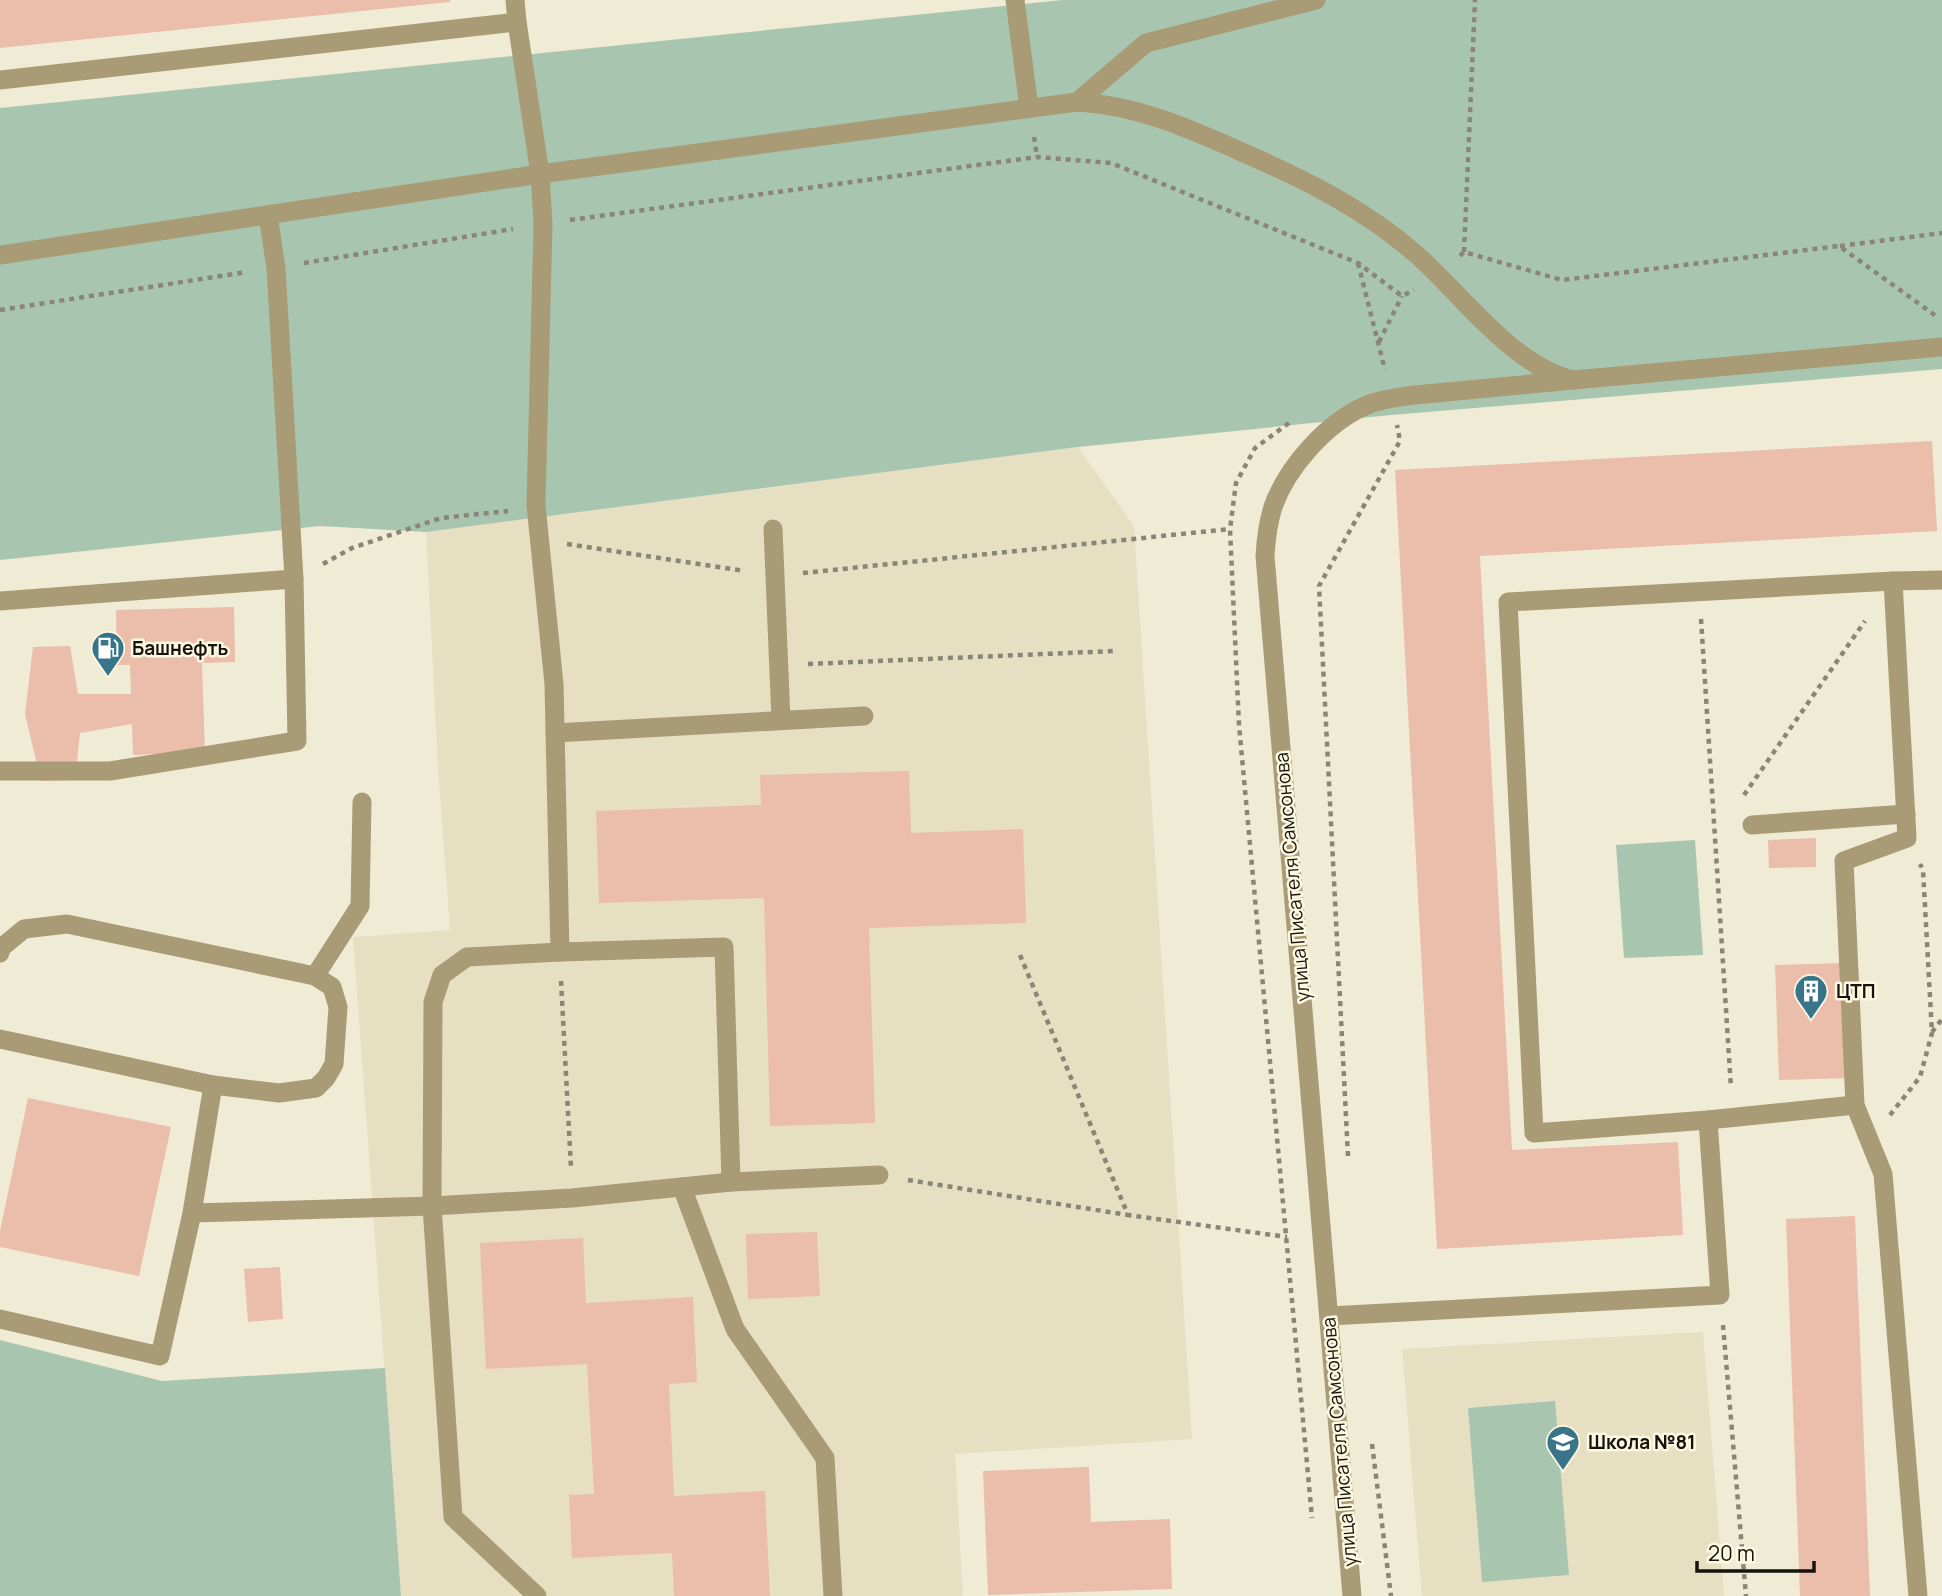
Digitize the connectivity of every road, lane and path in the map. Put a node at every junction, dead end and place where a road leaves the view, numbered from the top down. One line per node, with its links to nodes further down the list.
1 (515, 0): 5 (street)
2 (1015, 0): 8 (street)
3 (1316, 0): 7 (street)
4 (1475, 0): 14 (path)
5 (517, 22): 6 (street); 9 (street)
6 (0, 80)
7 (1077, 102): 8 (street); 17 (street)
8 (1029, 108): 9 (street)
9 (540, 174): 10 (street); 11 (street)
10 (268, 215): 15 (street); 16 (street)
11 (542, 224): 16 (path); 18 (path); 25 (street)
12 (1942, 233): 13 (path)
13 (1839, 246): 14 (path); 20 (path)
14 (1464, 252): 17 (path)
15 (0, 255)
16 (276, 268): 19 (path); 30 (street)
17 (1440, 277): 18 (path); 23 (street)
18 (1402, 296): 21 (path)
19 (0, 310)
20 (1942, 321)
21 (1378, 343)
22 (1942, 347): 23 (street, улица Писателя Самсонова)
23 (1573, 380): 24 (street, улица Писателя Самсонова)
24 (1392, 398): 60 (path); 70 (street, улица Писателя Самсонова)
25 (536, 505): 28 (street); 30 (path)
26 (1230, 528): 29 (path)
27 (772, 529): 29 (street)
28 (539, 540): 29 (path); 39 (street)
29 (775, 576): 36 (street)
30 (294, 579): 34 (street); 40 (street)
31 (1894, 580): 32 (street); 33 (street); 42 (path); 43 (street)
32 (1942, 580)
33 (1699, 592): 46 (path); 58 (street)
34 (0, 601)
35 (1115, 651): 36 (path)
36 (779, 665): 38 (street)
37 (864, 716): 38 (street)
38 (781, 720): 39 (street)
39 (555, 733): 48 (street)
40 (0, 771)
41 (362, 802): 51 (street)
42 (1738, 804)
43 (1906, 814): 44 (street); 47 (street)
44 (1752, 825)
45 (1723, 826): 46 (path)
46 (1715, 837): 57 (path)
47 (1907, 838): 53 (path); 56 (street)
48 (560, 952): 62 (street); 64 (path); 65 (street)
49 (0, 953): 51 (street)
50 (1020, 956): 67 (path)
51 (316, 976): 55 (street)
52 (1942, 1019): 53 (path)
53 (1932, 1033): 59 (path)
54 (0, 1039): 55 (street)
55 (213, 1085): 66 (street)
56 (1855, 1105): 57 (street); 59 (street)
57 (1732, 1117): 58 (street)
58 (1708, 1120): 69 (street)
59 (1870, 1141): 78 (street)
60 (1349, 1163)
61 (879, 1175): 62 (street); 67 (path)
62 (730, 1182): 63 (street)
63 (682, 1187): 64 (street); 74 (street)
64 (572, 1198): 65 (street)
65 (432, 1206): 66 (street); 73 (street)
66 (192, 1213): 71 (street)
67 (1129, 1215): 68 (path)
68 (1287, 1237)
69 (1720, 1295): 70 (street); 77 (path)
70 (1329, 1316): 75 (street, улица Писателя Самсонова)
71 (0, 1319)
72 (1371, 1435): 76 (path)
73 (537, 1596)
74 (833, 1596)
75 (1352, 1596)
76 (1391, 1596)
77 (1746, 1596)
78 (1918, 1596)

